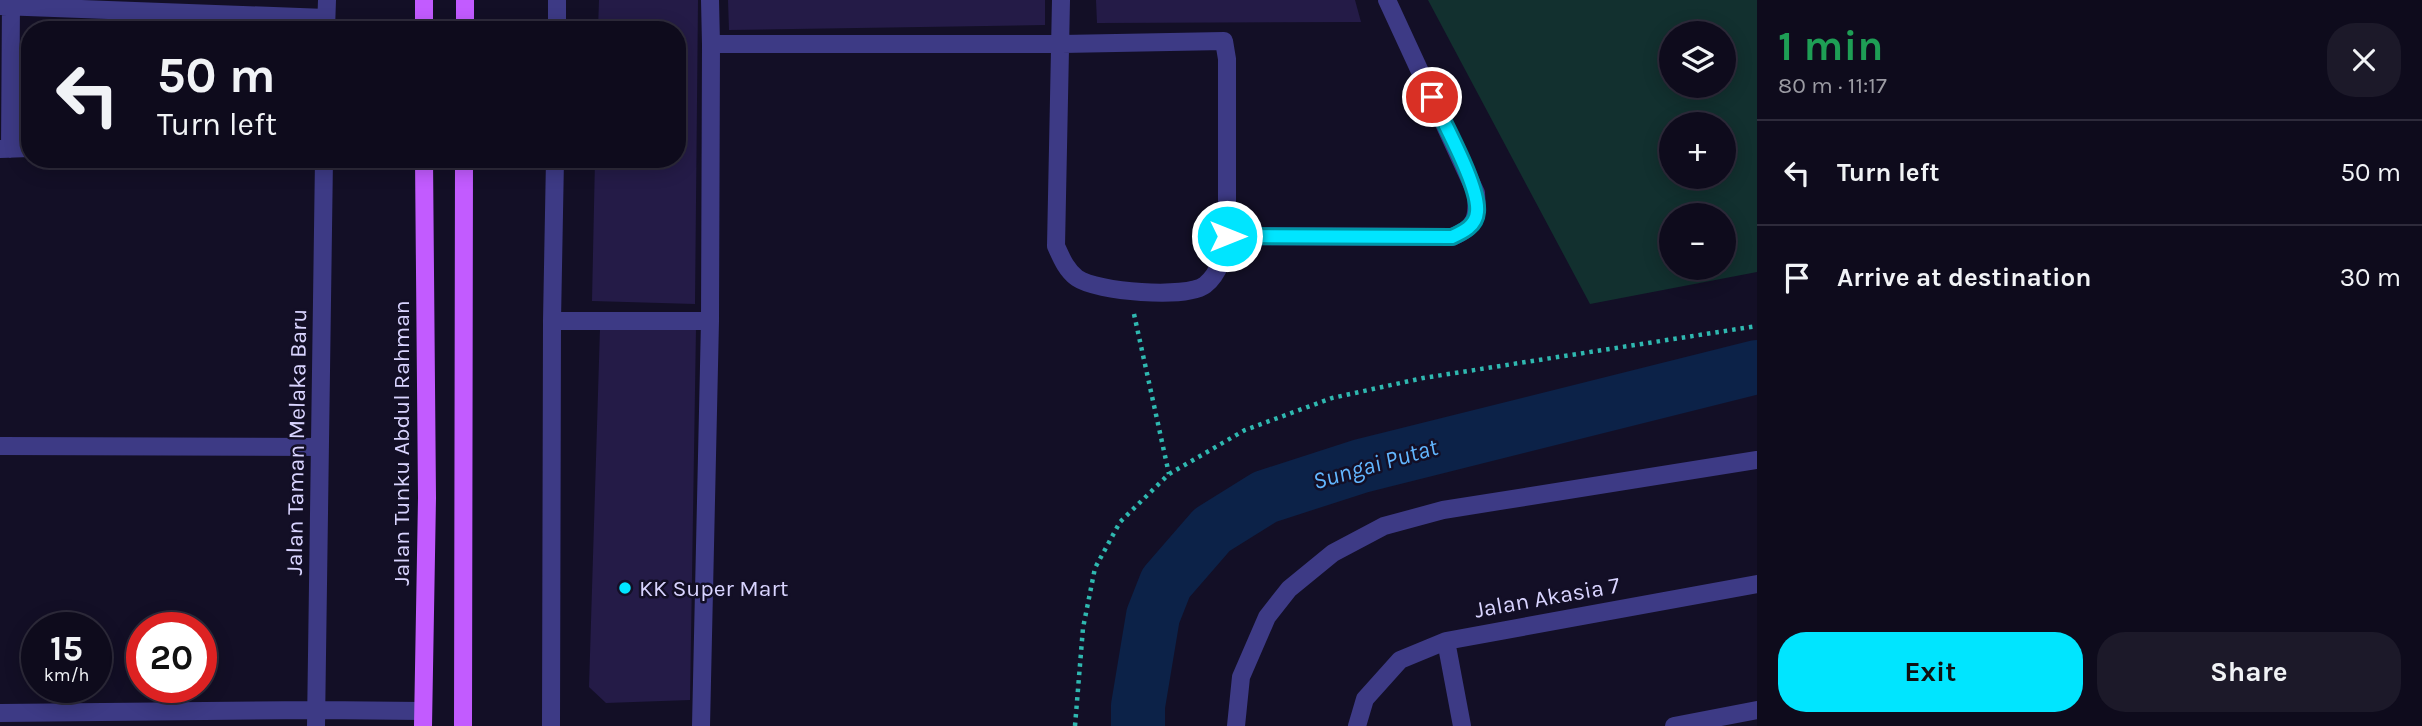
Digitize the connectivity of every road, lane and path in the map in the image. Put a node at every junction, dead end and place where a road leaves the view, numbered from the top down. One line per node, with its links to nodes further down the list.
1 (424, 0): 9 (main road)
2 (465, 0): 10 (main road)
3 (557, 0): 11 (street)
4 (710, 0): 12 (street)
5 (1061, 0): 13 (street)
6 (1387, 0): 19 (street)
7 (7, 4): 8 (street); 14 (street)
8 (326, 16)
9 (424, 21)
10 (465, 21)
11 (557, 21)
12 (711, 44): 13 (street); 22 (street)
13 (1062, 44): 19 (street); 20 (street)
14 (5, 149)
15 (324, 168): 25 (street, Jalan Taman Melaka Baru)
16 (424, 168): 33 (main road, Jalan Tunku Abdul Rahman)
17 (464, 168): 34 (main road)
18 (555, 168): 21 (street)
19 (1227, 236): 20 (street)
20 (1130, 291): 27 (path)
21 (552, 321): 22 (street); 35 (street)
22 (710, 321): 36 (street)
23 (1757, 326): 27 (path)
24 (0, 446): 25 (street)
25 (320, 447): 32 (street, Jalan Taman Melaka Baru)
26 (1757, 460): 38 (street)
27 (1169, 474): 37 (path)
28 (1757, 584): 29 (street, Jalan Akasia 7)
29 (1446, 641): 39 (street, Jalan Akasia 7); 40 (street)
30 (1757, 710): 41 (street)
31 (0, 713): 32 (street)
32 (316, 718): 33 (street)
33 (423, 719)
34 (463, 726)
35 (551, 726)
36 (701, 726)
37 (1075, 726)
38 (1236, 726)
39 (1357, 726)
40 (1462, 726)
41 (1674, 726)

